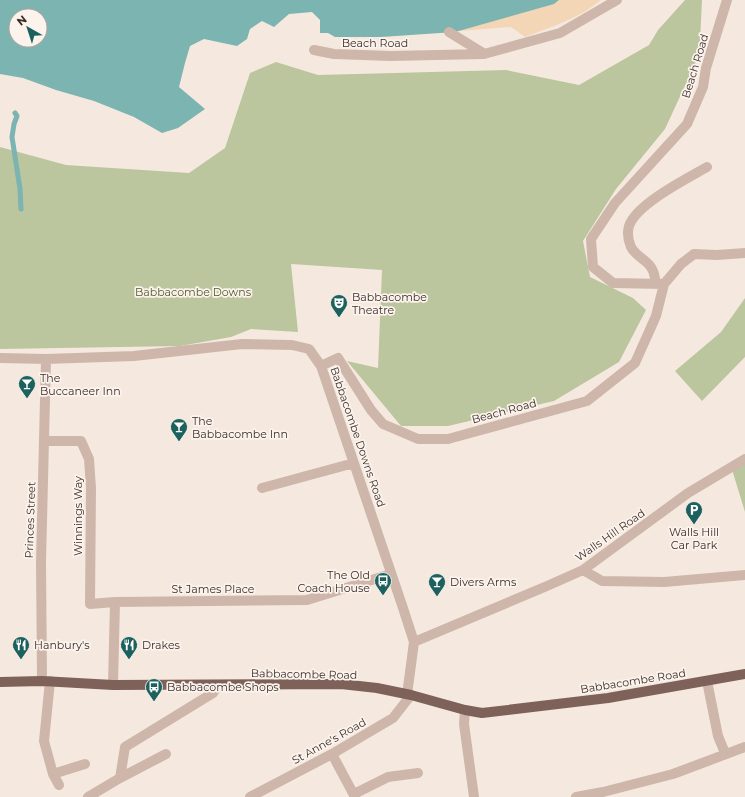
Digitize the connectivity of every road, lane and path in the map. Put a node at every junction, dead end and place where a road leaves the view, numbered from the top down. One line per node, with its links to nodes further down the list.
1 (727, 0): 8 (street, Beach Road)
2 (614, 2): 5 (street, Beach Road)
3 (449, 32): 5 (street)
4 (314, 50): 5 (street, Beach Road)
5 (484, 54)
6 (708, 167): 8 (street)
7 (745, 253): 8 (street, Beach Road)
8 (660, 284): 11 (street, Beach Road)
9 (0, 358): 10 (street, Babbacombe Downs Road)
10 (46, 359): 11 (street, Babbacombe Downs Road); 12 (street, Princes Street)
11 (321, 366): 14 (street, Babbacombe Downs Road)
12 (44, 441): 19 (street, Winnings Way); 22 (street, Princes Street)
13 (745, 459): 16 (street, Walls Hill Road)
14 (354, 463): 15 (street); 17 (street, Babbacombe Downs Road)
15 (262, 488)
16 (583, 570): 18 (street); 20 (street, Walls Hill Road)
17 (391, 574): 19 (street, St James Place); 20 (street, Babbacombe Downs Road)
18 (745, 575)
19 (115, 602): 25 (street)
20 (414, 642): 27 (street, Babbacombe Downs Road)
21 (745, 674): 23 (main road, Babbacombe Road)
22 (46, 681): 24 (main road, Babbacombe Road); 25 (main road, Babbacombe Road); 35 (street, Princes Street)
23 (707, 681): 28 (main road, Babbacombe Road); 30 (street)
24 (0, 682)
25 (113, 685): 26 (main road, Babbacombe Road)
26 (218, 685): 27 (main road, Babbacombe Road); 36 (street)
27 (409, 695): 28 (main road, Babbacombe Road); 32 (street, St Anne's Road)
28 (465, 710): 41 (street)
29 (745, 747): 30 (street)
30 (725, 753): 42 (street)
31 (166, 754): 36 (street)
32 (332, 754): 38 (street); 40 (street, St Anne's Road)
33 (85, 764): 35 (street)
34 (418, 773): 38 (street)
35 (53, 774): 37 (street, Princes Street)
36 (120, 778): 39 (street)
37 (59, 785)
38 (354, 795)
39 (88, 797)
40 (250, 797)
41 (474, 797)
42 (576, 797)

